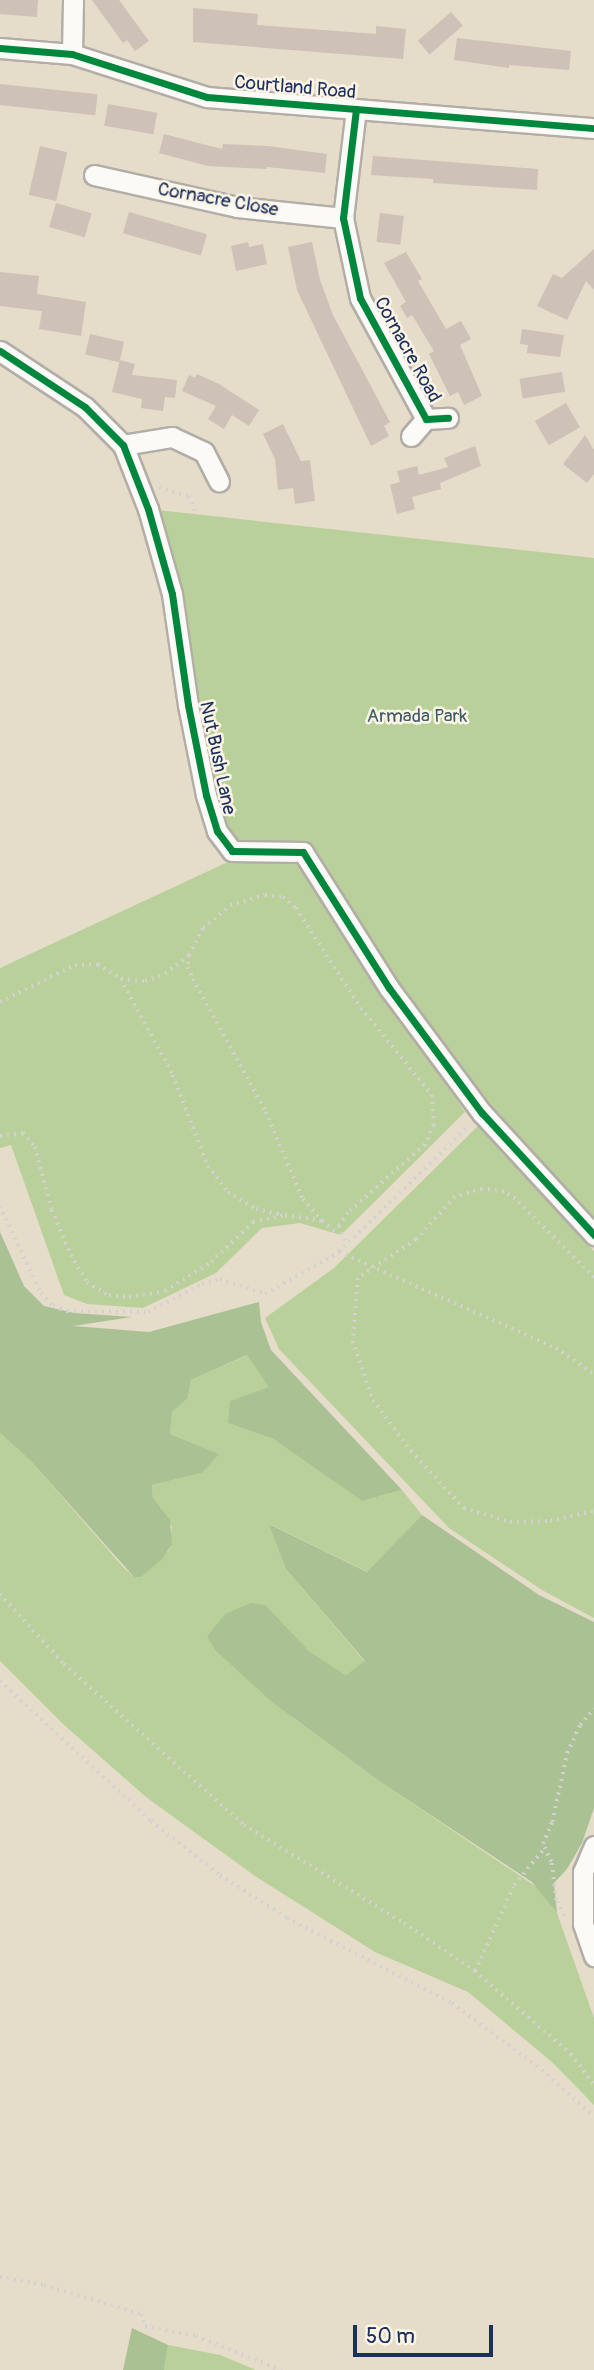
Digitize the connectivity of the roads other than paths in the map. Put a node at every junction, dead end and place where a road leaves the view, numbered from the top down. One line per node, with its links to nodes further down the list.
1 (73, 0): 3 (street)
2 (0, 48): 3 (street, Courtland Road)
3 (72, 54): 4 (street, Courtland Road)
4 (356, 109): 5 (street, Courtland Road); 7 (street, Cornacre Road)
5 (594, 128)
6 (93, 175): 7 (street, Cornacre Close)
7 (343, 218): 10 (street, Cornacre Road)
8 (0, 351): 12 (street, Nut Bush Lane)
9 (448, 418): 10 (street, Cornacre Road)
10 (426, 419): 11 (street, Cornacre Road)
11 (411, 436)
12 (123, 445): 13 (street); 14 (street, Nut Bush Lane)
13 (219, 481)
14 (594, 1235)
15 (594, 1846): 16 (street)
16 (594, 1956)

